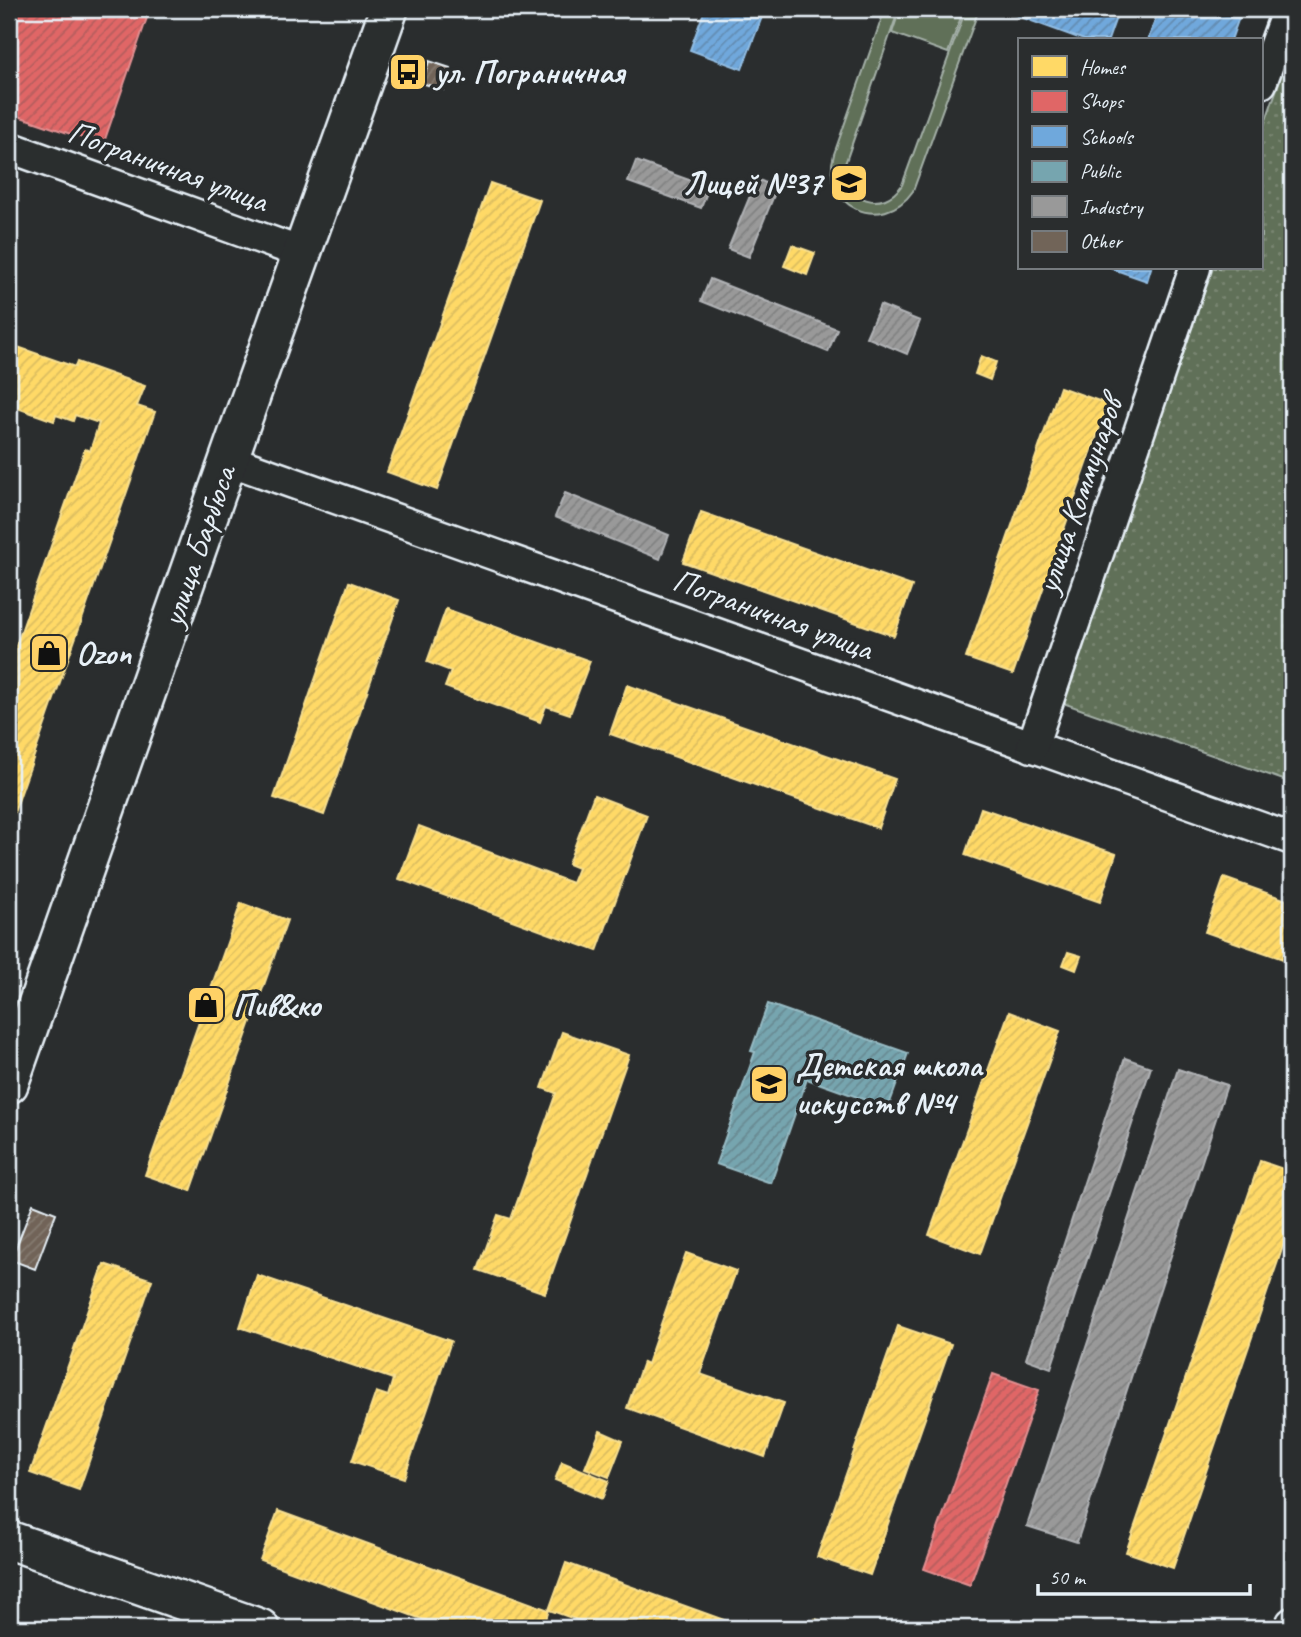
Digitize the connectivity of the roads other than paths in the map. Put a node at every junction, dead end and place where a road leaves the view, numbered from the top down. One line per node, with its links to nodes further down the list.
1 (389, 9): 5 (street, улица Барбюса)
2 (1288, 9): 3 (street)
3 (1262, 80)
4 (9, 147): 5 (street, Пограничная улица)
5 (302, 253): 7 (street, улица Барбюса)
6 (1194, 270): 8 (street, улица Коммунаров)
7 (229, 460): 8 (street, Пограничная улица); 10 (street, улица Барбюса)
8 (1032, 747): 9 (street, Пограничная улица)
9 (1292, 839)
10 (9, 1084)
11 (9, 1540): 12 (street)
12 (260, 1628)

